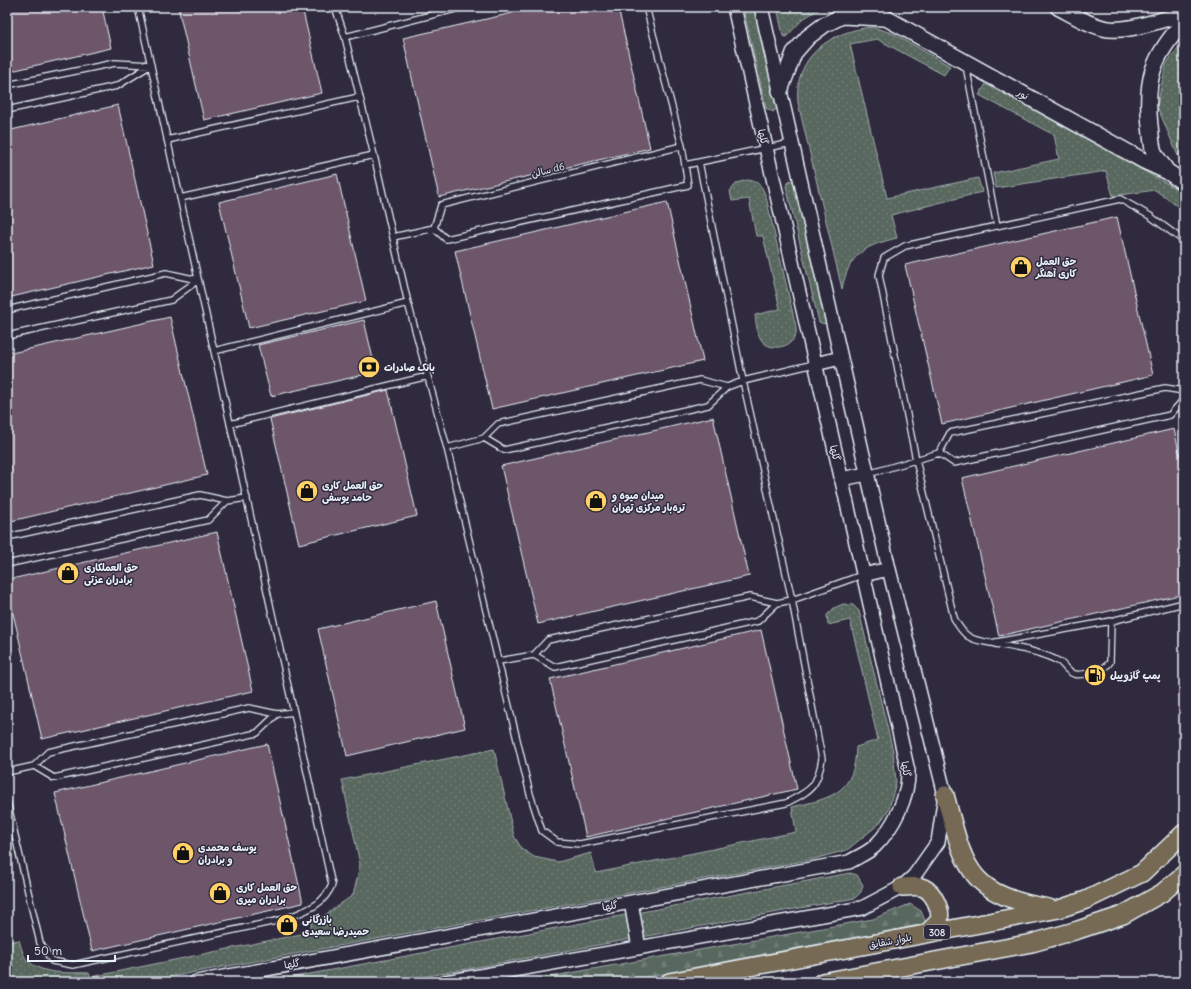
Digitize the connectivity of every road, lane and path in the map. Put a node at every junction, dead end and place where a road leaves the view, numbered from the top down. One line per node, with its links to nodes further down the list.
1 (138, 7): 14 (lane)
2 (335, 7): 12 (lane)
3 (464, 7): 12 (lane)
4 (646, 7): 21 (lane)
5 (734, 7): 22 (street, گلها)
6 (761, 7): 16 (street)
7 (866, 7): 10 (main road, نور)
8 (1058, 7): 9 (main road)
9 (1184, 14)
10 (887, 19): 13 (main road, نور); 16 (main road)
11 (1184, 22): 26 (main road)
12 (345, 37): 17 (lane)
13 (965, 62): 26 (main road, نور); 29 (lane)
14 (151, 64): 15 (lane); 18 (lane); 19 (lane)
15 (7, 85)
16 (780, 91): 20 (street)
17 (359, 97): 19 (lane); 23 (lane)
18 (7, 110)
19 (168, 140): 28 (lane)
20 (791, 143): 22 (lane); 38 (street)
21 (682, 146): 25 (lane); 30 (lane, سالن d6)
22 (765, 148): 24 (lane); 39 (street, گلها)
23 (374, 155): 28 (lane); 31 (lane)
24 (699, 162): 25 (lane); 41 (lane)
25 (685, 165): 30 (lane)
26 (1168, 172): 27 (main road)
27 (1183, 178)
28 (180, 198): 33 (lane)
29 (997, 226): 32 (lane); 49 (lane)
30 (434, 228): 31 (lane)
31 (393, 238): 34 (lane)
32 (1184, 241)
33 (198, 280): 35 (lane); 36 (lane); 37 (lane)
34 (408, 303): 37 (lane); 40 (lane)
35 (7, 310)
36 (7, 336)
37 (214, 351): 45 (lane)
38 (841, 358): 39 (street); 50 (street)
39 (815, 364): 41 (lane); 51 (street, گلها)
40 (428, 376): 45 (lane); 47 (lane)
41 (743, 381): 42 (lane); 58 (lane)
42 (727, 387): 46 (lane); 46 (lane)
43 (1184, 391): 48 (lane)
44 (1184, 399): 48 (lane)
45 (230, 424): 52 (lane)
46 (484, 438): 47 (lane)
47 (447, 448): 64 (lane)
48 (939, 453): 49 (lane)
49 (916, 460): 50 (lane); 62 (lane)
50 (867, 474): 51 (street); 56 (street)
51 (841, 479): 57 (street, گلها)
52 (247, 498): 53 (lane); 65 (lane)
53 (227, 501): 54 (lane); 55 (lane)
54 (7, 537)
55 (7, 564)
56 (889, 569): 57 (street); 69 (street)
57 (863, 575): 58 (lane); 74 (street, گلها)
58 (792, 600): 59 (lane); 64 (lane)
59 (777, 603): 63 (lane); 63 (lane)
60 (1184, 603): 61 (lane)
61 (1111, 621): 62 (lane); 62 (lane)
62 (991, 643)
63 (534, 655): 64 (lane)
64 (499, 661)
65 (294, 712): 66 (lane); 70 (lane)
66 (277, 714): 67 (lane); 67 (lane)
67 (34, 766): 68 (lane)
68 (7, 772)
69 (945, 795): 73 (street); 75 (main road)
70 (7, 802)
71 (1184, 833): 75 (main road, بلوار شقایق / 308)
72 (1184, 874): 78 (main road)
73 (902, 887): 76 (main road); 77 (street)
74 (630, 902): 77 (street); 79 (street, گلها)
75 (1059, 909): 76 (main road, بلوار شقایق / 308)
76 (926, 934): 81 (main road, بلوار شقایق / 308)
77 (639, 948): 80 (street)
78 (879, 971): 82 (main road); 83 (street)
79 (196, 982)
80 (446, 982)
81 (669, 982)
82 (822, 982)
83 (851, 982)

